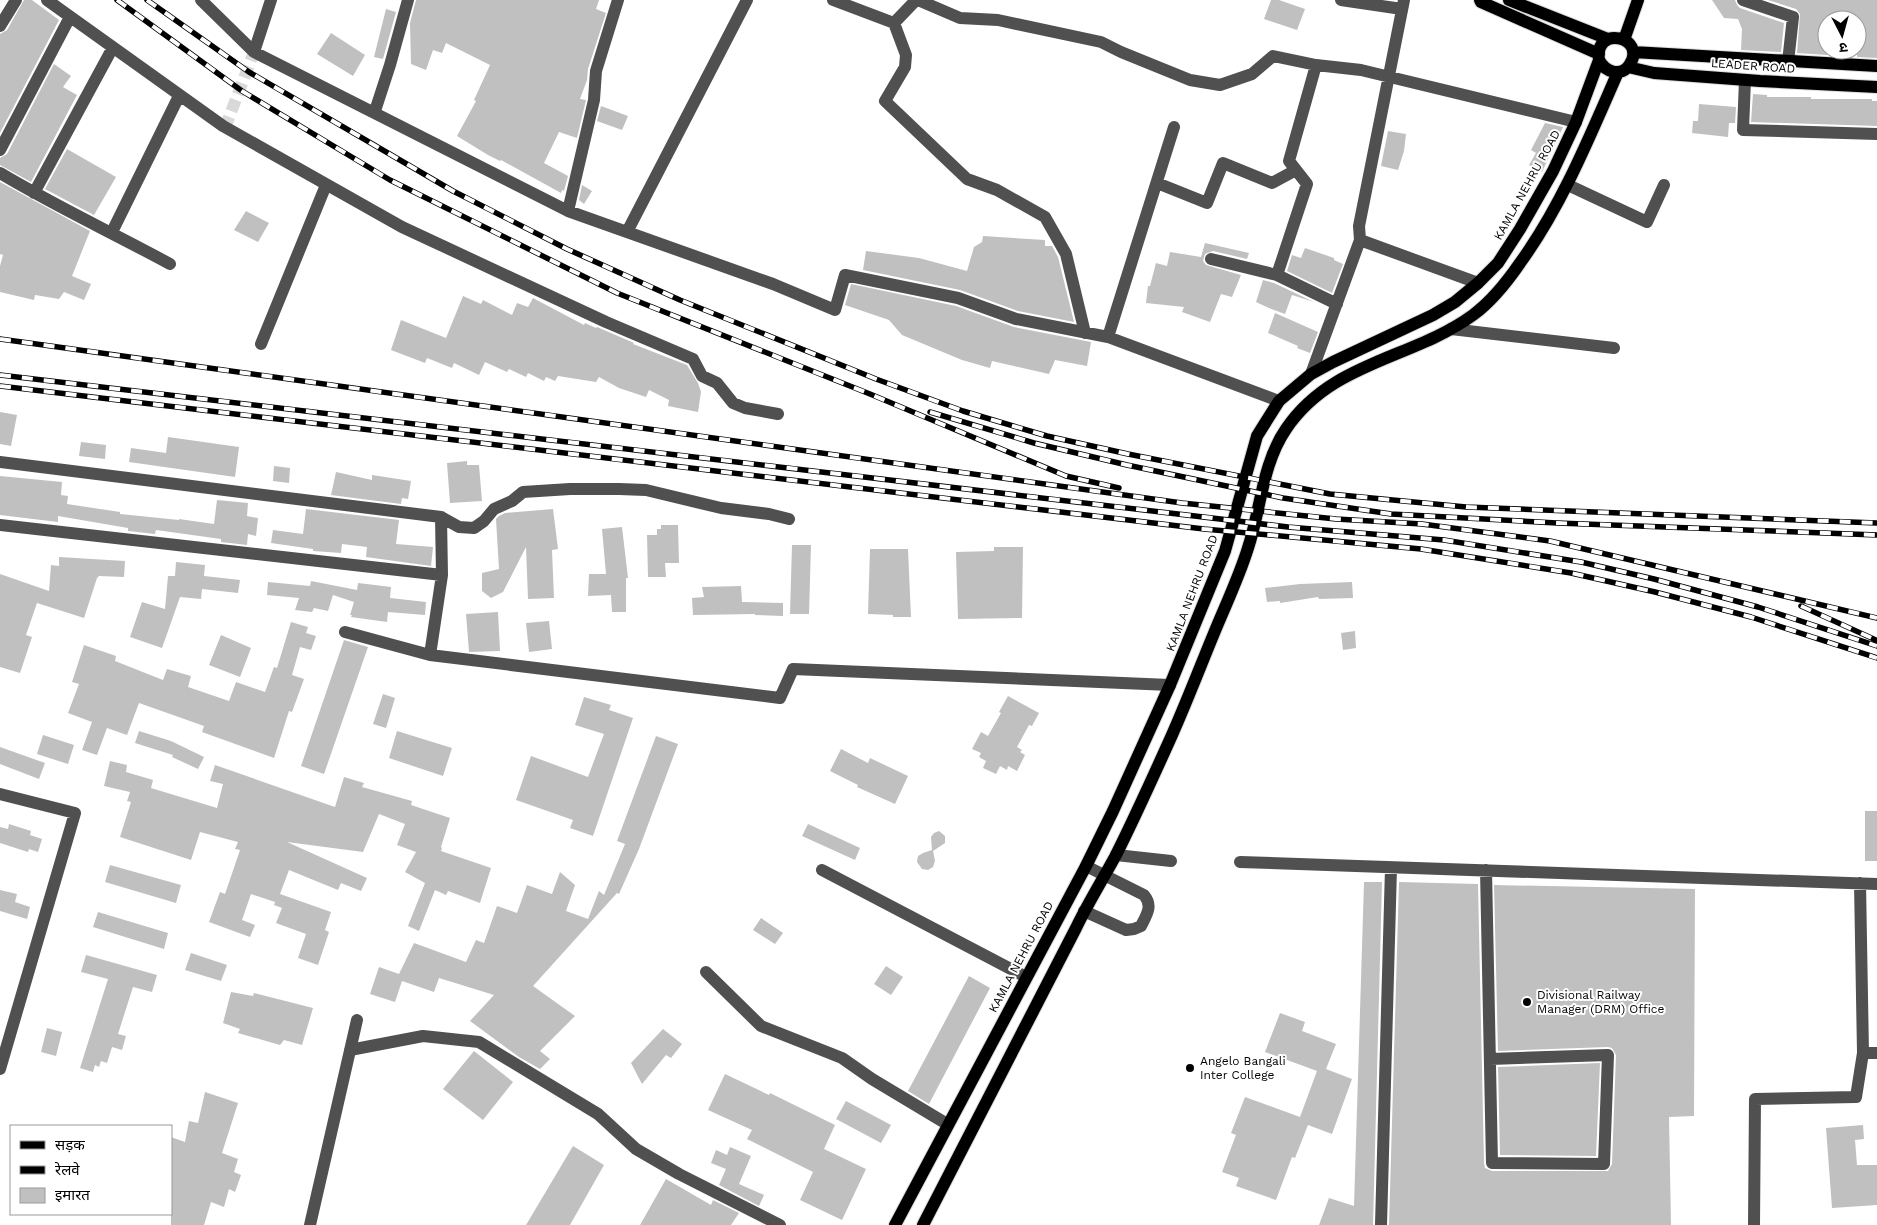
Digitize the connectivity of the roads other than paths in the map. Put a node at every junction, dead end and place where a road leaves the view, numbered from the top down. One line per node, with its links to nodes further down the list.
1 (16, 0): 18 (street)
2 (47, 0): 16 (street)
3 (201, 0): 22 (street)
4 (270, 0): 22 (street)
5 (408, 0): 33 (street)
6 (618, 0): 45 (street)
7 (747, 0): 47 (street)
8 (833, 0): 17 (street)
9 (917, 0): 17 (street); 26 (street)
10 (1341, 0): 15 (street)
11 (1480, 0): 24 (main road)
12 (1509, 0): 19 (main road)
13 (1638, 0): 20 (main road)
14 (1743, 0): 25 (street)
15 (1403, 4): 29 (street)
16 (70, 17): 21 (street); 37 (street)
17 (894, 23): 55 (street)
18 (0, 26)
19 (1608, 40): 20 (main road); 24 (main road)
20 (1624, 40): 23 (main road)
21 (112, 48): 32 (street); 44 (street)
22 (254, 52): 33 (street)
23 (1633, 52): 25 (main road, LEADER ROAD); 28 (main road)
24 (1599, 57): 28 (main road); 34 (main road, KAMLA NEHRU ROAD)
25 (1788, 62): 27 (main road, LEADER ROAD)
26 (1316, 65): 29 (street); 38 (street)
27 (1877, 66)
28 (1623, 70): 30 (main road, LEADER ROAD); 42 (main road)
29 (1390, 76): 34 (street); 48 (street)
30 (1744, 80): 31 (main road, LEADER ROAD); 36 (street)
31 (1877, 86)
32 (179, 96): 41 (street); 46 (street)
33 (375, 111): 45 (street)
34 (1576, 122): 52 (main road, KAMLA NEHRU ROAD)
35 (1174, 127): 40 (street)
36 (1877, 134)
37 (0, 150)
38 (1296, 170): 40 (street); 51 (street)
39 (0, 173): 44 (street)
40 (1157, 183): 56 (street)
41 (326, 185): 57 (street); 61 (street)
42 (1568, 185): 43 (street); 54 (main road)
43 (1664, 186)
44 (34, 193): 46 (street)
45 (568, 211): 47 (street)
46 (112, 232): 50 (street)
47 (627, 232): 55 (street)
48 (1360, 240): 52 (street); 53 (street)
49 (1211, 259): 51 (street)
50 (170, 264)
51 (1278, 275): 53 (street)
52 (1478, 283): 59 (main road, KAMLA NEHRU ROAD)
53 (1336, 304): 59 (street)
54 (1451, 329): 58 (street); 72 (main road)
55 (1085, 333): 56 (street)
56 (1108, 337): 60 (street)
57 (261, 344)
58 (1614, 348)
59 (1311, 374): 60 (main road, KAMLA NEHRU ROAD)
60 (1279, 401): 69 (main road, KAMLA NEHRU ROAD)
61 (778, 414)
62 (0, 462): 63 (street)
63 (441, 518): 64 (street); 66 (street)
64 (789, 519)
65 (0, 526): 66 (street)
66 (442, 575): 68 (street)
67 (345, 632): 68 (street)
68 (430, 654): 69 (street)
69 (1170, 685): 71 (main road, KAMLA NEHRU ROAD)
70 (0, 794): 91 (street)
71 (1113, 811): 72 (main road); 76 (main road, KAMLA NEHRU ROAD)
72 (1132, 821): 73 (main road)
73 (1116, 855): 74 (street); 80 (main road)
74 (1170, 861)
75 (1240, 862): 77 (street)
76 (1086, 866): 80 (street); 85 (main road, KAMLA NEHRU ROAD)
77 (1390, 868): 79 (street); 97 (street)
78 (822, 870): 85 (street)
79 (1486, 870): 81 (street); 90 (street)
80 (1105, 875): 83 (main road); 83 (street)
81 (1860, 883): 82 (street); 88 (street)
82 (1877, 884)
83 (1084, 911): 96 (main road)
84 (706, 972): 92 (street)
85 (1026, 977): 92 (main road, KAMLA NEHRU ROAD)
86 (357, 1020): 87 (street)
87 (350, 1050): 93 (street); 94 (street)
88 (1863, 1053): 89 (street); 98 (street)
89 (1877, 1053)
90 (1490, 1059): 90 (street)
91 (0, 1070)
92 (947, 1124): 95 (main road, KAMLA NEHRU ROAD)
93 (310, 1225)
94 (780, 1225)
95 (895, 1225)
96 (923, 1225)
97 (1381, 1225)
98 (1754, 1225)

